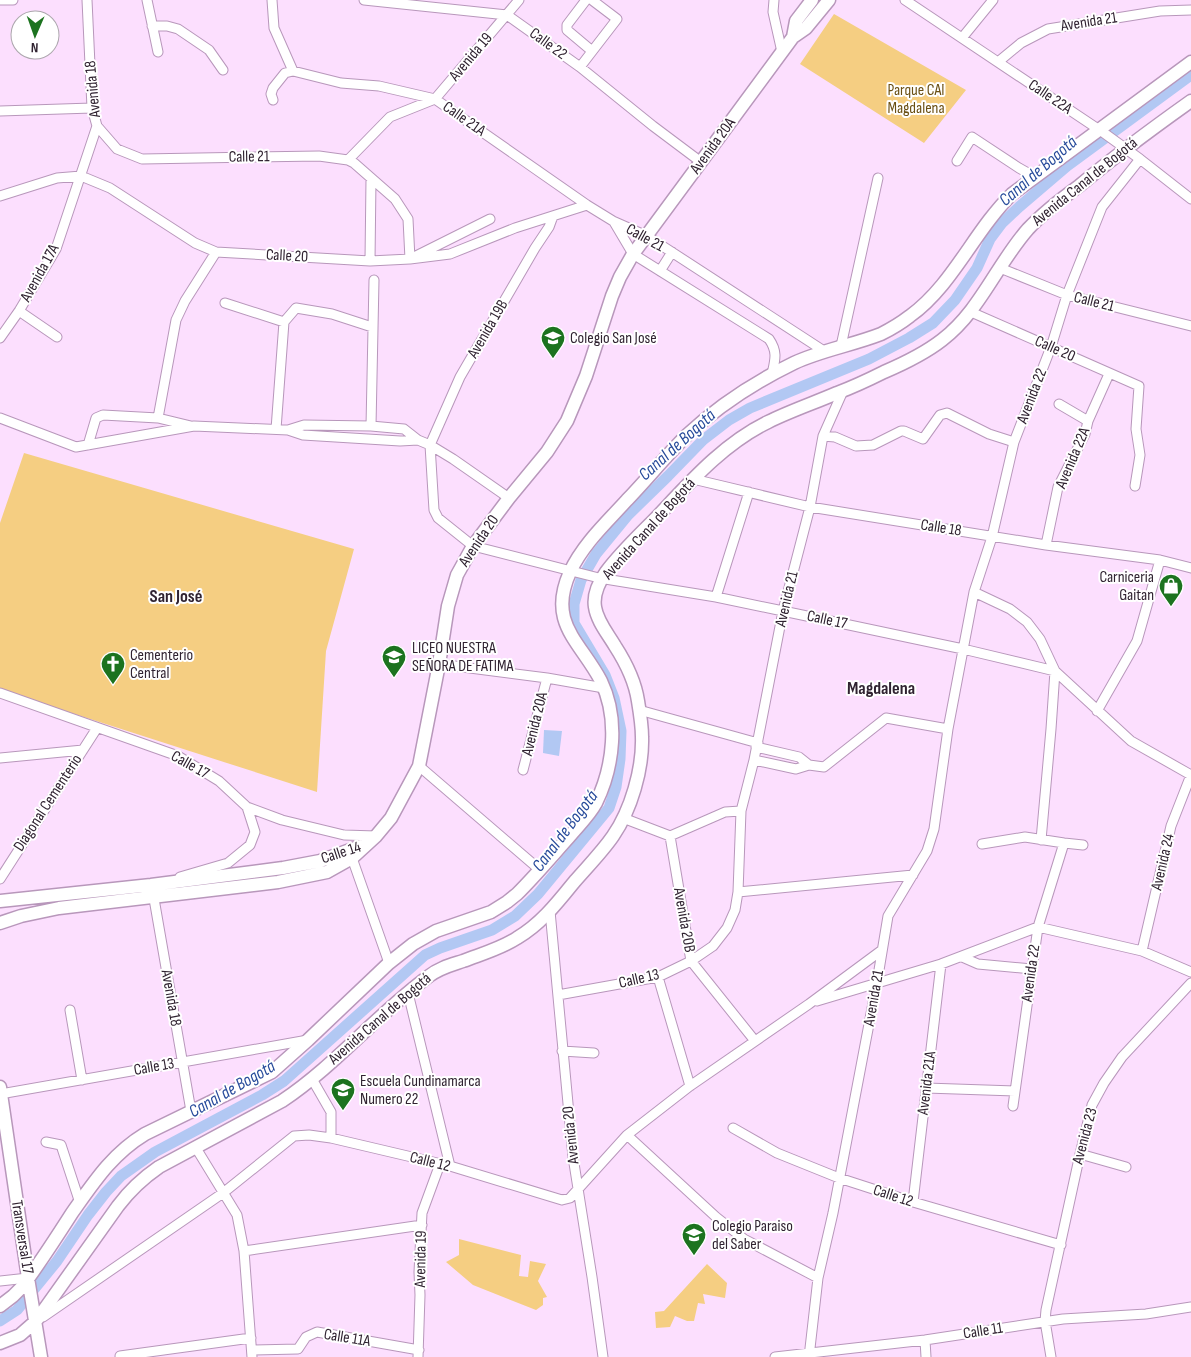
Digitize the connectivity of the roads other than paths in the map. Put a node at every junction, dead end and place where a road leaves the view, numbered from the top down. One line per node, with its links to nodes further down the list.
1 (0, 0): 2 (street)
2 (13, 0)
3 (88, 0): 32 (street, Avenida 18)
4 (147, 0): 18 (street)
5 (272, 0): 28 (street)
6 (364, 0): 15 (street)
7 (519, 0): 17 (street, Avenida 19)
8 (586, 0): 21 (street)
9 (592, 0): 21 (street)
10 (774, 0): 23 (street)
11 (812, 0): 19 (main road, Avenida 20A)
12 (829, 0): 19 (main road, Avenida 20A)
13 (905, 0): 20 (street, Calle 22A)
14 (993, 0): 20 (street)
15 (387, 1): 17 (street)
16 (1191, 10): 24 (street, Avenida 21)
17 (507, 14): 26 (street, Calle 22); 29 (street, Avenida 19)
18 (152, 26): 22 (street); 27 (street)
19 (793, 38): 23 (main road, Avenida 20A)
20 (962, 38): 24 (street, Calle 22A)
21 (592, 51): 26 (street)
22 (158, 52)
23 (782, 52): 39 (main road, Avenida 20A)
24 (998, 62): 35 (street, Calle 22A)
25 (1191, 62): 35 (main road, Avenida Canal de Bogotá)
26 (580, 67): 39 (street, Calle 22)
27 (223, 70)
28 (293, 71): 29 (street, Calle 21A); 30 (street)
29 (435, 99): 38 (street, Avenida 19); 47 (street, Calle 21A)
30 (273, 100)
31 (1191, 101): 36 (main road, Avenida Canal de Bogotá)
32 (92, 108): 33 (street); 34 (street, Avenida 18)
33 (0, 111)
34 (97, 126): 38 (street, Calle 21); 41 (street, Avenida 18)
35 (1102, 132): 36 (street, Calle 22A); 42 (main road, Avenida Canal de Bogotá)
36 (1123, 146): 37 (street, Calle 22A); 57 (main road, Avenida Canal de Bogotá)
37 (1140, 159): 46 (street, Calle 22A); 60 (street, Avenida 22)
38 (348, 160): 44 (street)
39 (701, 162): 51 (main road, Avenida 20A)
40 (957, 162): 42 (street)
41 (81, 176): 45 (street, Calle 20); 52 (street, Calle 20); 62 (street, Avenida 17A)
42 (1035, 177): 69 (main road, Avenida Canal de Bogotá)
43 (878, 178): 69 (street)
44 (371, 179): 55 (street); 56 (street)
45 (0, 196)
46 (1191, 199)
47 (587, 205): 48 (street, Calle 20); 50 (street, Calle 21A)
48 (553, 216): 55 (street, Calle 20); 87 (street, Avenida 19B)
49 (490, 219): 55 (street)
50 (613, 221): 51 (street, Calle 21); 54 (street, Calle 21)
51 (647, 236): 53 (street, Calle 21); 54 (main road, Avenida 20A)
52 (216, 252): 56 (street, Calle 20); 77 (street)
53 (672, 252): 58 (street); 71 (street, Calle 21)
54 (633, 254): 58 (street, Calle 21); 91 (main road, Avenida 20)
55 (410, 259): 56 (street, Calle 20)
56 (370, 261)
57 (1000, 268): 60 (street, Calle 21); 63 (main road, Avenida Canal de Bogotá)
58 (660, 270): 72 (street, Calle 21)
59 (374, 280): 66 (street)
60 (1066, 295): 65 (street, Calle 21); 70 (street, Avenida 22)
61 (225, 303): 64 (street)
62 (19, 311): 67 (street); 68 (street, Avenida 17A)
63 (971, 312): 70 (street, Calle 20); 74 (main road, Avenida Canal de Bogotá)
64 (284, 322): 66 (street); 81 (street)
65 (1191, 326)
66 (372, 327): 80 (street)
67 (57, 337)
68 (0, 338)
69 (842, 346): 71 (main road, Avenida Canal de Bogotá)
70 (1050, 348): 73 (street, Calle 20); 85 (street, Avenida 22)
71 (824, 351): 72 (main road, Avenida Canal de Bogotá)
72 (772, 374): 98 (main road, Avenida Canal de Bogotá)
73 (1109, 374): 78 (street, Avenida 22A); 89 (street, Calle 20)
74 (843, 391): 83 (street, Avenida 21); 88 (main road, Avenida Canal de Bogotá)
75 (1059, 404): 78 (street)
76 (0, 418): 86 (street)
77 (158, 418): 79 (street); 86 (street)
78 (1088, 421): 94 (street, Avenida 22A)
79 (194, 426): 81 (street); 86 (street)
80 (371, 426): 82 (street); 84 (street)
81 (276, 429): 82 (street)
82 (288, 430): 84 (street)
83 (823, 436): 85 (street); 92 (street, Avenida 21)
84 (418, 440): 87 (street)
85 (1014, 442): 93 (street, Avenida 22)
86 (88, 445)
87 (430, 445): 91 (street); 95 (street, Calle 17)
88 (693, 479): 90 (street, Calle 18); 99 (main road, Avenida Canal de Bogotá)
89 (1135, 486)
90 (749, 492): 92 (street, Calle 18); 101 (street)
91 (510, 498): 95 (main road, Avenida 20)
92 (810, 507): 93 (street, Calle 18); 102 (street, Avenida 21)
93 (992, 537): 94 (street, Calle 18); 100 (street, Avenida 22)
94 (1046, 545): 96 (street, Calle 18)
95 (472, 546): 98 (street, Calle 17); 104 (main road, Avenida 20)
96 (1160, 560): 97 (street, Calle 18); 110 (street)
97 (1190, 565)
98 (574, 572): 99 (street, Calle 17); 107 (main road, Avenida Canal de Bogotá)
99 (600, 578): 101 (street, Calle 17); 109 (main road, Avenida Canal de Bogotá)
100 (974, 592): 103 (street, Avenida 22); 105 (street)
101 (716, 597): 102 (street, Calle 17)
102 (783, 610): 103 (street, Calle 17); 113 (street, Avenida 21)
103 (964, 649): 105 (street, Calle 17); 112 (street, Avenida 21)
104 (439, 664): 106 (street); 117 (main road, Avenida 20)
105 (1055, 671): 110 (street); 126 (street)
106 (547, 678): 107 (street); 119 (street, Avenida 20A)
107 (604, 688): 131 (main road, Avenida Canal de Bogotá)
108 (0, 692): 111 (street, Calle 17)
109 (639, 710): 113 (street); 123 (main road, Avenida Canal de Bogotá)
110 (1097, 711): 120 (street)
111 (97, 728): 114 (street, Diagonal Cementerio); 121 (street, Calle 17)
112 (948, 729): 118 (street); 132 (street, Avenida 21)
113 (757, 745): 116 (street, Avenida 21); 118 (street)
114 (83, 750): 115 (street); 133 (street, Diagonal Cementerio)
115 (0, 758)
116 (754, 760): 118 (street); 122 (street, Avenida 21)
117 (419, 766): 125 (main road, Avenida 20); 131 (street)
118 (809, 766)
119 (523, 770)
120 (1191, 775): 141 (street, Avenida 24)
121 (247, 807): 125 (street, Calle 17); 134 (street)
122 (742, 810): 124 (street); 135 (street, Avenida 21)
123 (623, 818): 124 (street); 137 (main road, Avenida Canal de Bogotá)
124 (670, 836): 143 (street, Avenida 20B)
125 (372, 840): 130 (main road, Calle 14); 134 (main road, Calle 14)
126 (1041, 840): 127 (street); 128 (street)
127 (1064, 843): 129 (street); 139 (street, Avenida 22)
128 (982, 844)
129 (1083, 844)
130 (352, 858): 134 (main road, Calle 14); 144 (street)
131 (540, 870): 144 (main road, Avenida Canal de Bogotá)
132 (913, 875): 135 (street); 140 (street, Avenida 21)
133 (0, 878)
134 (152, 891): 136 (main road, Calle 14); 138 (main road, Calle 14); 159 (street, Avenida 18)
135 (738, 892): 143 (street, Calle 13)
136 (0, 901)
137 (550, 911): 151 (main road, Avenida Canal de Bogotá); 152 (street, Avenida 20)
138 (0, 923)
139 (1038, 927): 141 (street); 142 (street, Calle 12); 146 (street, Avenida 22)
140 (882, 950): 149 (street, Avenida 21); 153 (street, Calle 12)
141 (1142, 952): 147 (street)
142 (962, 957): 145 (street, Calle 12); 146 (street)
143 (691, 961): 148 (street, Calle 13); 156 (street, Avenida 20B)
144 (390, 962): 155 (main road, Avenida Canal de Bogotá)
145 (941, 964): 149 (street, Calle 12); 163 (street, Avenida 21A)
146 (1032, 969): 165 (street, Avenida 22)
147 (1191, 972)
148 (658, 977): 152 (street, Calle 13); 162 (street)
149 (877, 982): 153 (street, Calle 12); 177 (street, Avenida 21)
150 (1191, 983): 173 (street, Avenida 23)
151 (408, 993): 160 (main road, Avenida Canal de Bogotá); 175 (street)
152 (558, 995): 157 (street, Avenida 20)
153 (809, 1004): 156 (street, Calle 12)
154 (70, 1010): 161 (street)
155 (308, 1040): 159 (street, Calle 13); 167 (main road, Avenida Canal de Bogotá)
156 (755, 1042): 162 (street, Calle 12)
157 (562, 1051): 158 (street); 178 (street, Avenida 20)
158 (594, 1053)
159 (182, 1062): 161 (street, Calle 13); 167 (street, Avenida 18)
160 (312, 1079): 170 (street); 172 (main road, Avenida Canal de Bogotá)
161 (82, 1080): 164 (street, Calle 13)
162 (690, 1086): 169 (street, Calle 12)
163 (926, 1088): 165 (street); 180 (street, Avenida 21A)
164 (0, 1091): 187 (main road, Transversal 17)
165 (1015, 1091): 166 (street, Avenida 22)
166 (1012, 1106)
167 (191, 1111): 181 (main road, Avenida Canal de Bogotá)
168 (733, 1128): 177 (street, Calle 12)
169 (627, 1135): 178 (street, Calle 12); 185 (street)
170 (331, 1138): 174 (street, Calle 12); 179 (street, Calle 12)
171 (46, 1142): 181 (street)
172 (196, 1148): 179 (street); 190 (main road, Avenida Canal de Bogotá)
173 (1080, 1154): 176 (street); 183 (street, Avenida 23)
174 (440, 1164): 175 (street, Calle 12); 182 (street, Avenida 19)
175 (450, 1166): 178 (street, Calle 12)
176 (1126, 1167)
177 (839, 1178): 180 (street, Calle 12); 185 (street, Avenida 21)
178 (578, 1189): 200 (street, Avenida 20)
179 (223, 1193): 184 (street); 190 (street, Calle 12)
180 (913, 1202): 183 (street, Calle 12)
181 (80, 1203): 187 (main road, Avenida Canal de Bogotá)
182 (422, 1225): 184 (street); 196 (street, Avenida 19)
183 (1061, 1245): 191 (street, Avenida 23)
184 (244, 1251): 192 (street)
185 (818, 1278): 197 (street, Avenida 21)
186 (0, 1281): 187 (street)
187 (29, 1283): 188 (main road, Avenida Canal de Bogotá); 190 (main road, Transversal 17)
188 (0, 1306)
189 (1191, 1307): 191 (street, Calle 11)
190 (35, 1319): 194 (main road, Avenida Canal de Bogotá); 199 (main road, Transversal 17)
191 (1045, 1322): 193 (street, Calle 11); 203 (street)
192 (251, 1338): 195 (street); 198 (street)
193 (925, 1340): 197 (street, Calle 11); 202 (street)
194 (0, 1343)
195 (252, 1353): 196 (street, Calle 11A)
196 (419, 1353)
197 (809, 1355): 201 (street, Calle 11)
198 (120, 1356)
199 (41, 1357)
200 (603, 1357)
201 (775, 1357)
202 (926, 1357)
203 (1050, 1357)

